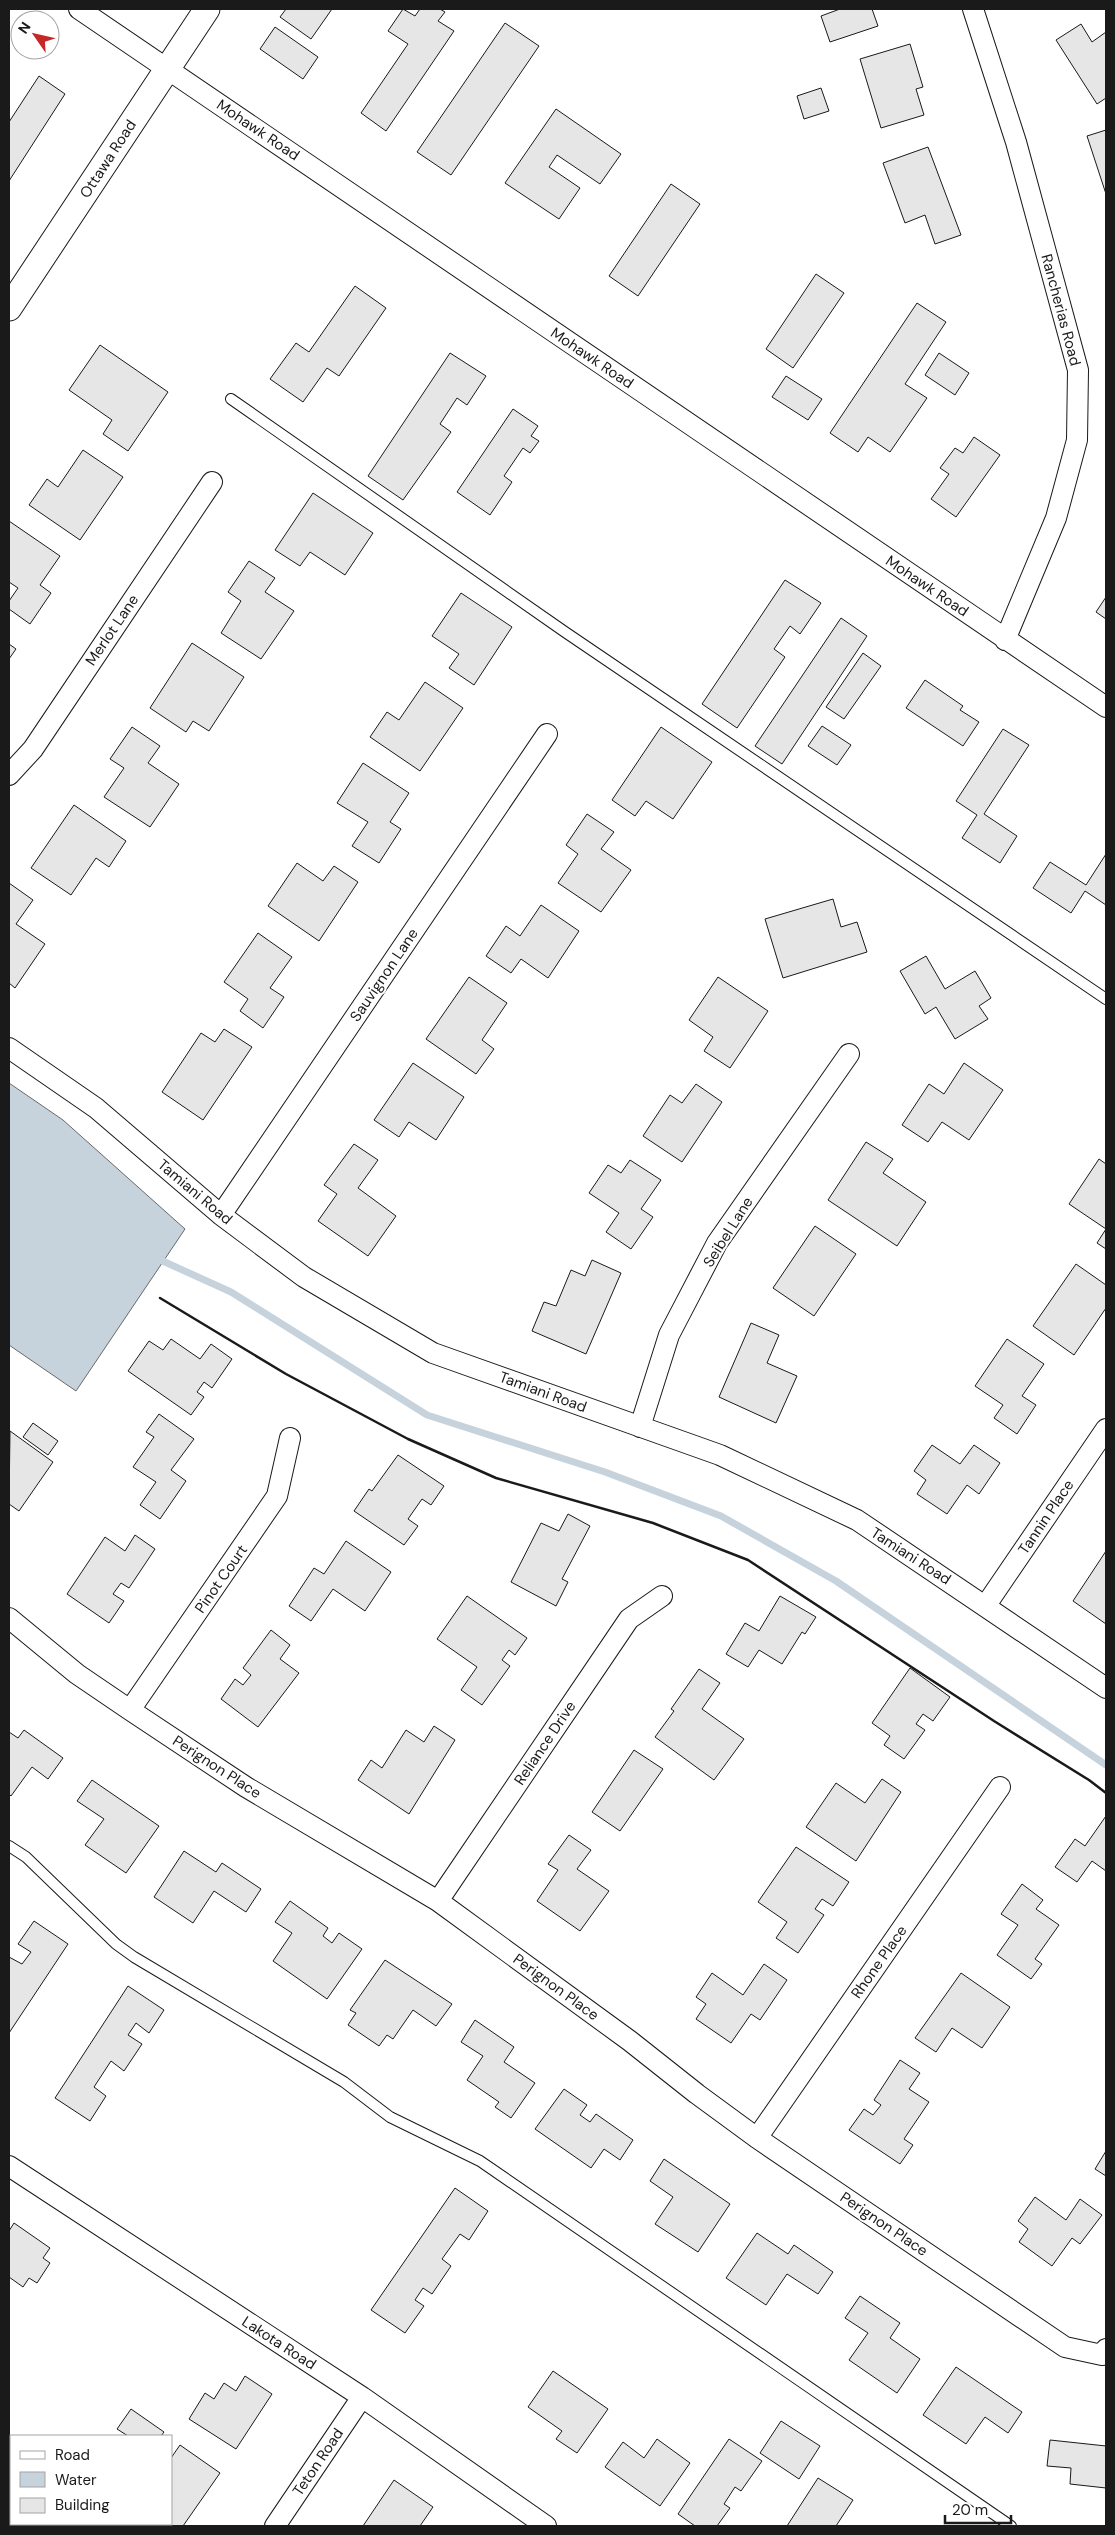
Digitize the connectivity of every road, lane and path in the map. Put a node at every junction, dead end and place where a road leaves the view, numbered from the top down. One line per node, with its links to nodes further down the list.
1 (79, 9): 4 (street, Mohawk Road)
2 (206, 9): 4 (street, Ottawa Road)
3 (973, 9): 8 (street, Rancherias Road)
4 (167, 68): 5 (street, Ottawa Road); 8 (street, Mohawk Road)
5 (9, 308)
6 (231, 399): 12 (lane)
7 (212, 482): 11 (street, Merlot Lane)
8 (1005, 640): 9 (street, Mohawk Road)
9 (1106, 707)
10 (547, 734): 15 (street, Sauvignon Lane)
11 (9, 775)
12 (1106, 999)
13 (9, 1048): 15 (street, Tamiani Road)
14 (850, 1054): 16 (street, Seibel Lane)
15 (221, 1216): 16 (street, Tamiani Road)
16 (640, 1427): 20 (street, Tamiani Road)
17 (1106, 1429): 20 (street, Tannin Place)
18 (290, 1438): 23 (street, Pinot Court)
19 (662, 1596): 26 (street, Reliance Drive)
20 (986, 1605): 22 (street, Tamiani Road)
21 (9, 1618): 23 (street, Perignon Place)
22 (1106, 1688)
23 (130, 1710): 26 (street, Perignon Place)
24 (1000, 1787): 27 (street, Rhone Place)
25 (9, 1846): 33 (lane)
26 (438, 1901): 27 (street, Perignon Place)
27 (757, 2138): 29 (street, Perignon Place)
28 (9, 2166): 30 (street, Lakota Road)
29 (1104, 2352)
30 (362, 2397): 31 (street, Teton Road); 32 (street, Lakota Road)
31 (275, 2526)
32 (546, 2526)
33 (1011, 2526)

